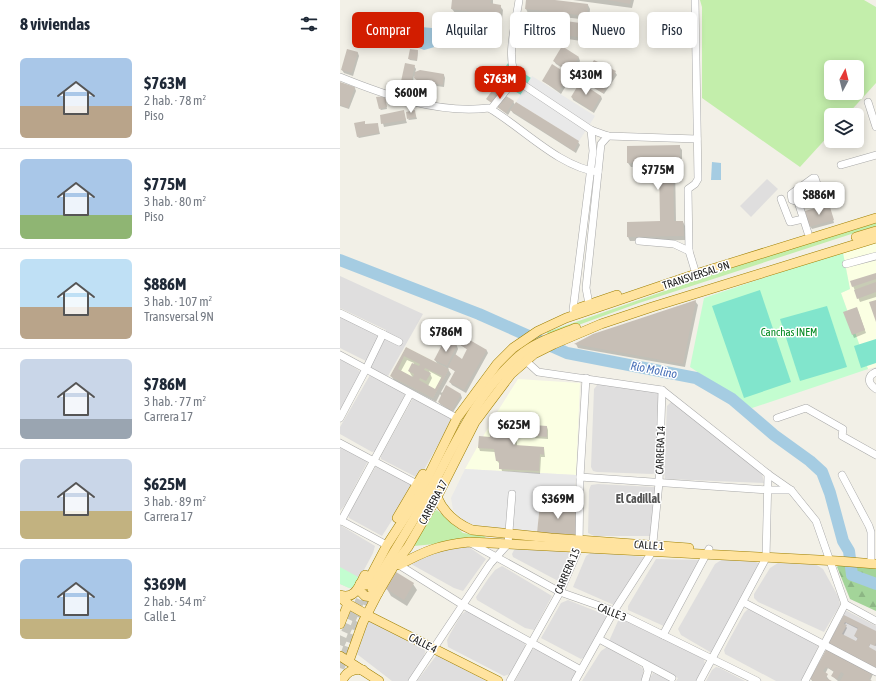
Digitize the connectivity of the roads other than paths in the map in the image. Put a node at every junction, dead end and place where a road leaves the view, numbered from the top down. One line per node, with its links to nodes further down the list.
1 (519, 0): 4 (street)
2 (695, 0): 10 (street)
3 (340, 77): 6 (street)
4 (516, 78): 6 (street); 8 (street)
5 (868, 102): 7 (street)
6 (491, 109): 13 (street)
7 (876, 127)
8 (591, 130): 9 (street); 13 (street)
9 (608, 136): 10 (street); 14 (street)
10 (697, 139): 24 (street)
11 (876, 155): 12 (street)
12 (841, 165)
13 (590, 171): 14 (street); 31 (street)
14 (598, 172): 28 (street)
15 (781, 199): 19 (street)
16 (798, 202): 19 (street)
17 (876, 212): 21 (main road)
18 (876, 218): 27 (main road, TRANSVERSAL 9N)
19 (803, 219): 21 (street)
20 (876, 231): 29 (main road, TRANSVERSAL 9N)
21 (808, 233): 27 (main road)
22 (876, 238): 30 (main road, TRANSVERSAL 9N)
23 (639, 241): 24 (street)
24 (689, 251): 27 (street)
25 (876, 256): 26 (street)
26 (846, 264)
27 (695, 272): 28 (main road); 33 (main road, TRANSVERSAL 9N)
28 (589, 304): 31 (main road)
29 (640, 307): 30 (main road); 35 (main road, TRANSVERSAL 9N)
30 (652, 307): 35 (main road, TRANSVERSAL 9N)
31 (573, 310): 33 (main road)
32 (340, 313): 34 (street)
33 (538, 331): 37 (main road, TRANSVERSAL 9N)
34 (383, 334): 36 (street); 41 (street)
35 (550, 341): 38 (main road, TRANSVERSAL 9N)
36 (400, 342)
37 (522, 342): 48 (main road, CARRERA 17)
38 (533, 351): 40 (main road, CARRERA 17); 76 (main road, CARRERA 17)
39 (340, 355): 41 (street)
40 (526, 361): 43 (street); 61 (main road, CARRERA 17)
41 (366, 369): 46 (street); 47 (street)
42 (876, 372): 44 (street)
43 (586, 378): 45 (street); 55 (street, CARRERA 15)
44 (876, 388)
45 (662, 390): 53 (street); 56 (street, CARRERA 14)
46 (410, 394): 48 (street); 52 (street)
47 (340, 418)
48 (458, 418): 57 (main road); 76 (main road, CARRERA 17)
49 (777, 418): 51 (street)
50 (340, 443): 52 (street)
51 (876, 455)
52 (375, 460): 57 (street); 62 (street)
53 (768, 474): 58 (street); 59 (street)
54 (842, 475): 63 (street)
55 (580, 477): 56 (street); 68 (street, CARRERA 15)
56 (659, 483): 58 (street); 69 (street, CARRERA 14)
57 (417, 484): 66 (main road)
58 (769, 490): 59 (street); 71 (street)
59 (791, 490): 73 (street)
60 (512, 494): 64 (street)
61 (437, 496): 64 (main road, CALLE 1); 75 (main road, CARRERA 17)
62 (341, 520): 66 (street)
63 (873, 527): 74 (street)
64 (509, 534): 67 (street); 68 (main road, CALLE 1)
65 (469, 542): 67 (main road, CALLE 1); 72 (street, CALLE 3); 75 (main road, CALLE 1)
66 (382, 543): 76 (main road)
67 (508, 544): 68 (main road, CALLE 1); 72 (street)
68 (579, 544): 69 (main road, CALLE 1); 77 (street, CARRERA 15)
69 (652, 548): 70 (main road, CALLE 1); 83 (street, CARRERA 14)
70 (707, 552): 71 (main road, CALLE 1); 87 (street)
71 (766, 556): 73 (main road, CALLE 1); 79 (street)
72 (495, 558): 77 (street, CALLE 3); 81 (street)
73 (833, 558): 74 (main road, CALLE 1); 82 (street)
74 (870, 561)
75 (397, 564): 76 (main road, CARRERA 17); 81 (street)
76 (369, 588): 78 (main road); 84 (main road, CARRERA 17)
77 (560, 592): 83 (street, CALLE 3); 89 (street, CARRERA 15)
78 (340, 596): 80 (main road, CALLE 4)
79 (743, 602): 90 (street); 93 (street)
80 (344, 603): 84 (main road, CALLE 4); 86 (main road)
81 (463, 604): 89 (street); 91 (street)
82 (844, 604): 85 (street); 90 (street)
83 (614, 611): 87 (street, CALLE 3); 88 (street, CARRERA 14)
84 (367, 615): 91 (main road, CALLE 4); 94 (main road, CARRERA 17)
85 (876, 621)
86 (340, 624)
87 (663, 635): 93 (street, CALLE 3)
88 (599, 639): 95 (street); 97 (street, CARRERA 14)
89 (530, 642): 97 (street); 105 (street, CARRERA 15)
90 (823, 644): 99 (street); 110 (street)
91 (434, 648): 103 (street); 104 (main road, CALLE 4)
92 (340, 656): 94 (main road)
93 (711, 660): 108 (street); 109 (street, CALLE 3)
94 (349, 661): 96 (main road)
95 (646, 665): 100 (street); 107 (street)
96 (364, 670): 101 (main road); 102 (main road)
97 (582, 670): 106 (street, CARRERA 14)
98 (340, 672): 101 (main road)
99 (876, 672)
100 (672, 678)
101 (342, 681)
102 (379, 681)
103 (412, 681)
104 (498, 681)
105 (510, 681)
106 (575, 681)
107 (645, 681)
108 (700, 681)
109 (757, 681)
110 (805, 681)

